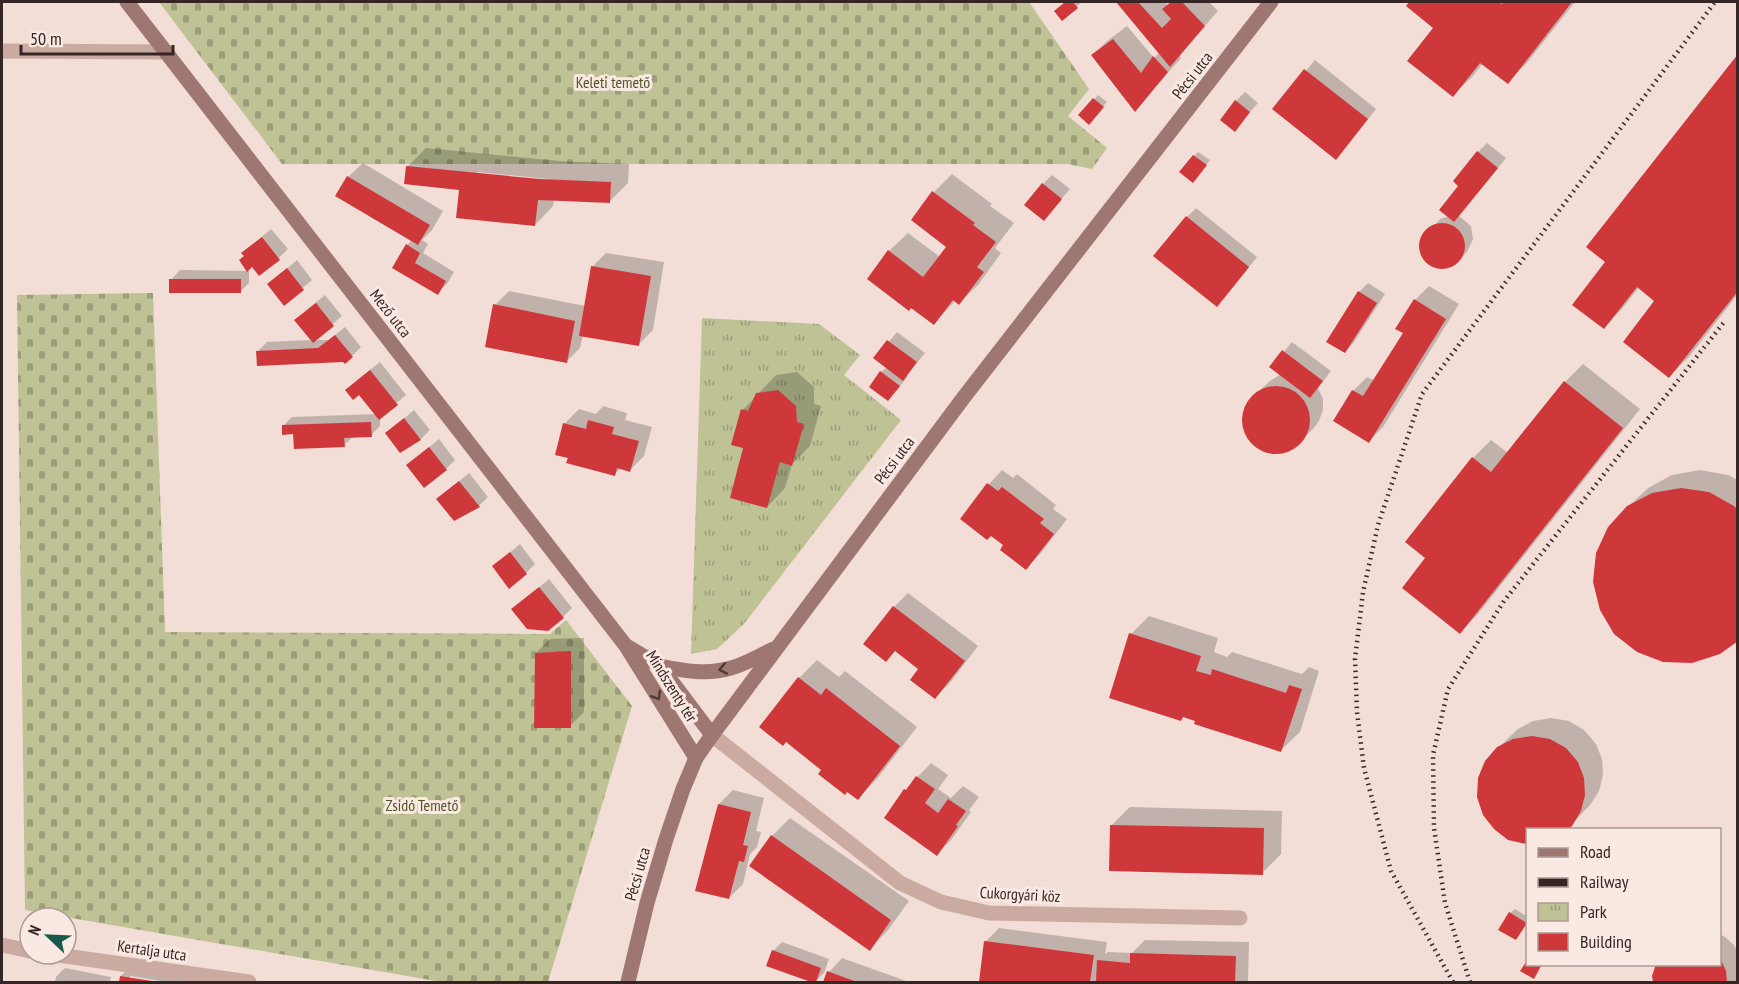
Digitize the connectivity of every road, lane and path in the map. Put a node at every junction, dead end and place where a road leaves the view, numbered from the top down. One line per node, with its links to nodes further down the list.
1 (127, 2): 4 (street, Mező utca)
2 (1272, 2): 6 (street, Pécsi utca)
3 (2, 51): 4 (street)
4 (167, 52): 5 (street, Mező utca)
5 (626, 646): 7 (street, Mindszenty tér); 9 (street, Mindszenty tér, one-way to 9)
6 (777, 647): 7 (street, one-way to 7); 8 (street, Pécsi utca)
7 (660, 666): 8 (street, Mindszenty tér)
8 (712, 735): 9 (street, Pécsi utca); 10 (street, Cukorgyári köz)
9 (696, 758): 15 (street, Pécsi utca)
10 (1240, 918)
11 (2, 945): 12 (street)
12 (18, 948)
13 (78, 958): 14 (street, Kertalja utca)
14 (249, 982)
15 (628, 982)

